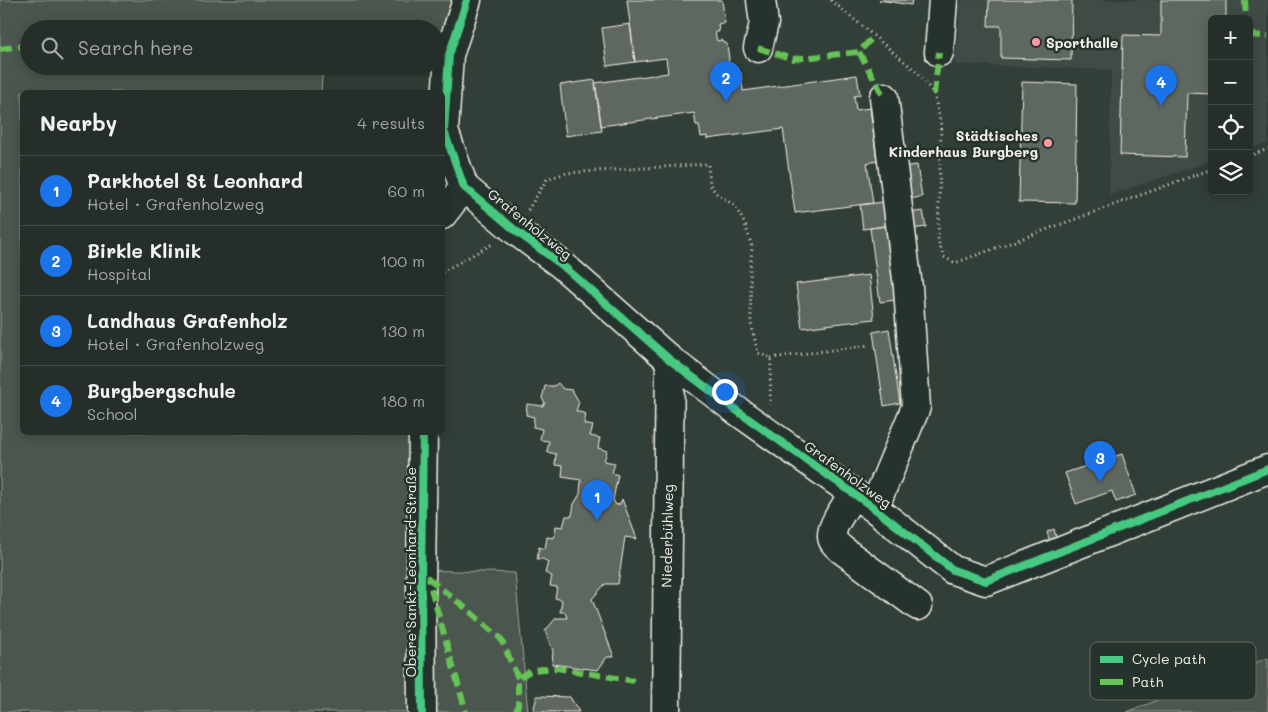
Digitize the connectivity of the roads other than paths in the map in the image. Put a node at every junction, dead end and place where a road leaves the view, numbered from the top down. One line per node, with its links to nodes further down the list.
1 (467, 0): 7 (street)
2 (761, 0): 4 (street)
3 (943, 0): 5 (street)
4 (758, 48)
5 (939, 52)
6 (884, 97): 14 (street)
7 (445, 116)
8 (445, 134): 9 (street)
9 (464, 187): 10 (street); 11 (street, Grafenholzweg)
10 (445, 211)
11 (670, 360): 14 (street, Grafenholzweg); 17 (street, Niederbühlweg)
12 (423, 435): 16 (street, Obere Sankt-Leonhard-Straße)
13 (1268, 469): 14 (street, Grafenholzweg)
14 (864, 501): 15 (street)
15 (918, 606)
16 (422, 712)
17 (666, 712)

